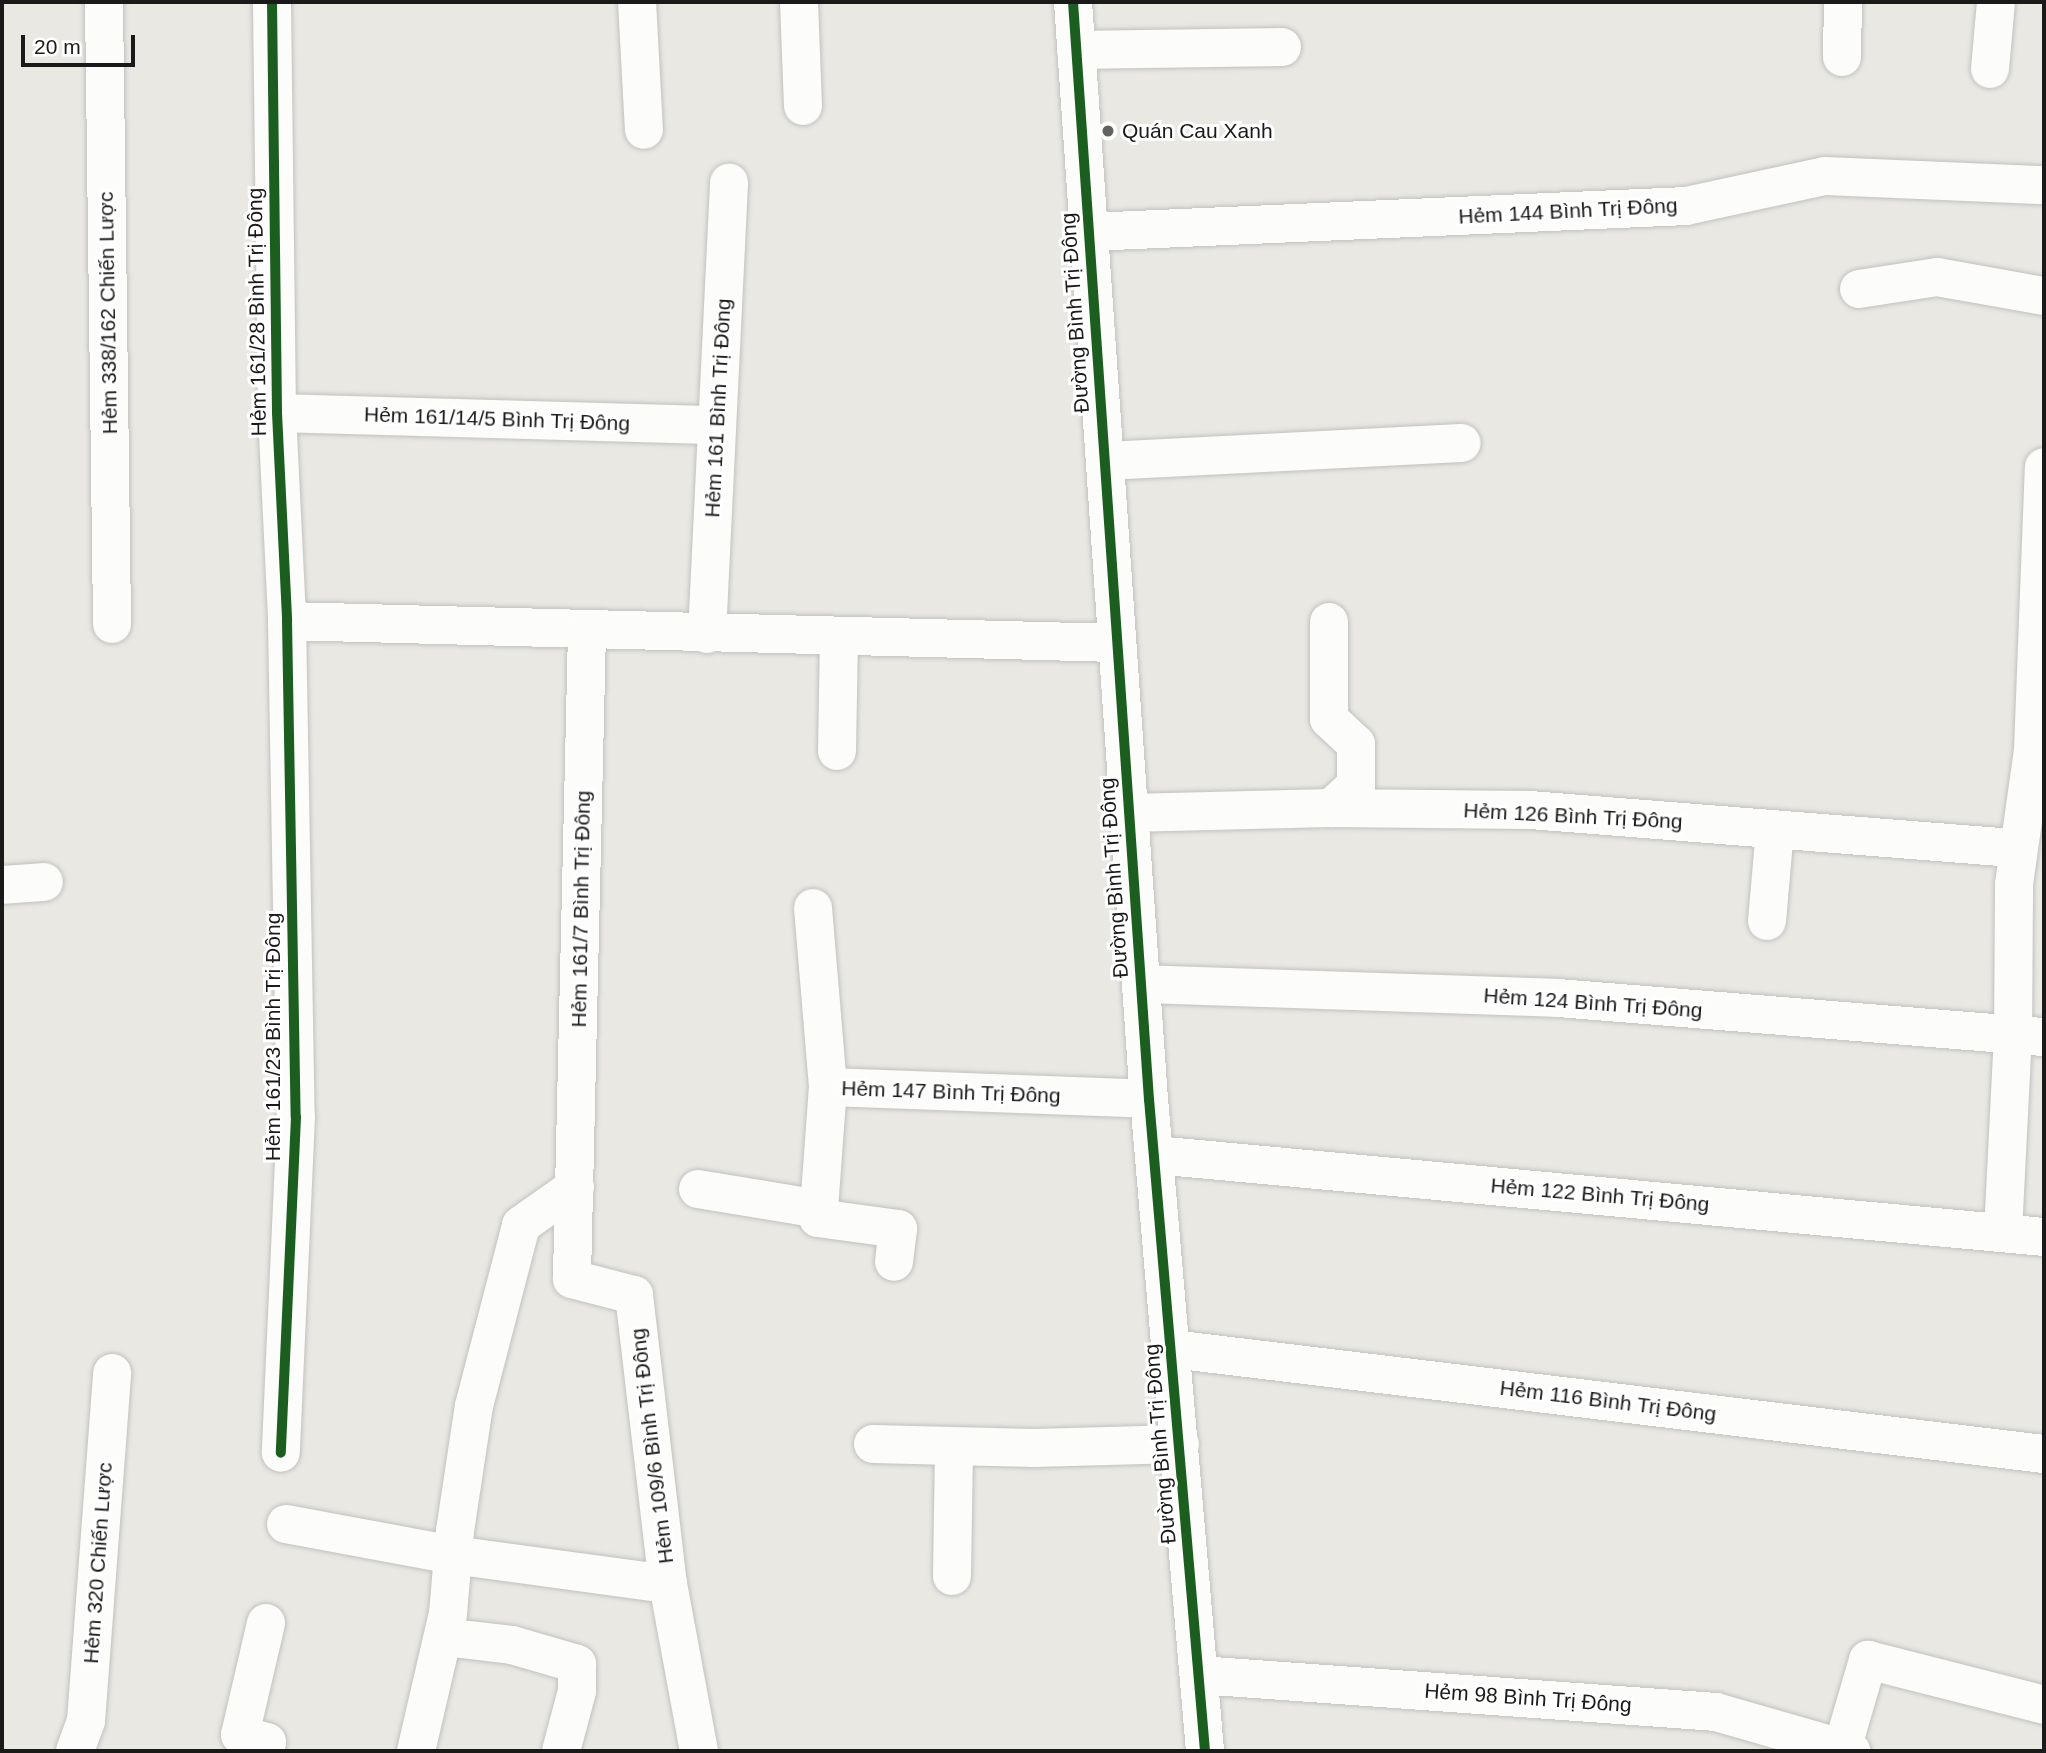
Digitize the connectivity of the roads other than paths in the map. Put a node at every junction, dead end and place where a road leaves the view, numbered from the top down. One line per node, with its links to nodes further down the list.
1 (104, 2): 27 (street, Hẻm 338/162 Chiến Lược)
2 (272, 2): 19 (street, Hẻm 161/28 Bình Trị Đông)
3 (637, 2): 13 (street)
4 (799, 2): 12 (street)
5 (1073, 2): 9 (street, Đường Bình Trị Đông)
6 (1843, 2): 10 (street)
7 (1996, 2): 11 (street)
8 (1282, 47): 9 (street)
9 (1076, 50): 16 (street, Đường Bình Trị Đông)
10 (1842, 57)
11 (1990, 69)
12 (803, 106)
13 (645, 130)
14 (729, 183): 20 (street, Hẻm 161 Bình Trị Đông)
15 (2044, 185): 16 (street, Hẻm 144 Bình Trị Đông)
16 (1089, 232): 22 (street, Đường Bình Trị Đông)
17 (1860, 289): 18 (street)
18 (2044, 296)
19 (277, 413): 20 (street, Hẻm 161/14/5 Bình Trị Đông); 25 (street, Hẻm 161/28 Bình Trị Đông)
20 (717, 425): 29 (street, Hẻm 161 Bình Trị Đông)
21 (1462, 443): 22 (street)
22 (1105, 461): 31 (street, Đường Bình Trị Đông)
23 (2044, 467): 24 (street)
24 (2041, 605): 33 (street)
25 (287, 621): 28 (street); 58 (street, Hẻm 161/23 Bình Trị Đông)
26 (1329, 622): 34 (street)
27 (112, 624)
28 (587, 631): 29 (street); 47 (street, Hẻm 161/7 Bình Trị Đông)
29 (707, 634): 30 (street)
30 (839, 637): 31 (street); 32 (street)
31 (1117, 643): 35 (street, Đường Bình Trị Đông)
32 (838, 751)
33 (2038, 751): 37 (street)
34 (1331, 807): 35 (street, Hẻm 126 Bình Trị Đông); 36 (street, Hẻm 126 Bình Trị Đông)
35 (1129, 813): 42 (street, Đường Bình Trị Đông)
36 (1775, 830): 37 (street, Hẻm 126 Bình Trị Đông); 41 (street)
37 (2025, 874): 43 (street)
38 (44, 882): 39 (street)
39 (2, 885)
40 (813, 908): 44 (street)
41 (1767, 921)
42 (1141, 984): 43 (street, Hẻm 124 Bình Trị Đông); 45 (street, Đường Bình Trị Đông)
43 (2029, 1036): 50 (street)
44 (828, 1087): 45 (street, Hẻm 147 Bình Trị Đông); 49 (street, Hẻm 147 Bình Trị Đông)
45 (1149, 1099): 46 (street, Đường Bình Trị Đông)
46 (1156, 1155): 50 (street, Hẻm 122 Bình Trị Đông); 53 (street, Đường Bình Trị Đông)
47 (575, 1187): 61 (street); 63 (street, Hẻm 109/6 Bình Trị Đông)
48 (698, 1189): 49 (street)
49 (819, 1209): 52 (street)
50 (2003, 1232): 51 (street, Hẻm 122 Bình Trị Đông)
51 (2044, 1237)
52 (894, 1262)
53 (1172, 1349): 56 (street, Đường Bình Trị Đông); 59 (street, Hẻm 116 Bình Trị Đông)
54 (112, 1373): 69 (street, Hẻm 320 Chiến Lược)
55 (873, 1444): 57 (street)
56 (1180, 1444): 57 (street); 66 (street, Đường Bình Trị Đông)
57 (954, 1448): 62 (street)
58 (281, 1452)
59 (2044, 1454)
60 (286, 1524): 61 (street)
61 (453, 1555): 63 (street); 65 (street)
62 (952, 1576)
63 (668, 1584): 73 (street, Hẻm 109/6 Bình Trị Đông)
64 (267, 1623): 70 (street)
65 (444, 1637): 71 (street); 72 (street)
66 (1199, 1675): 68 (street, Hẻm 98 Bình Trị Đông); 74 (street, Đường Bình Trị Đông)
67 (2044, 1705): 68 (street)
68 (1846, 1750)
69 (75, 1751)
70 (265, 1751)
71 (416, 1751)
72 (561, 1751)
73 (699, 1751)
74 (1205, 1751)

